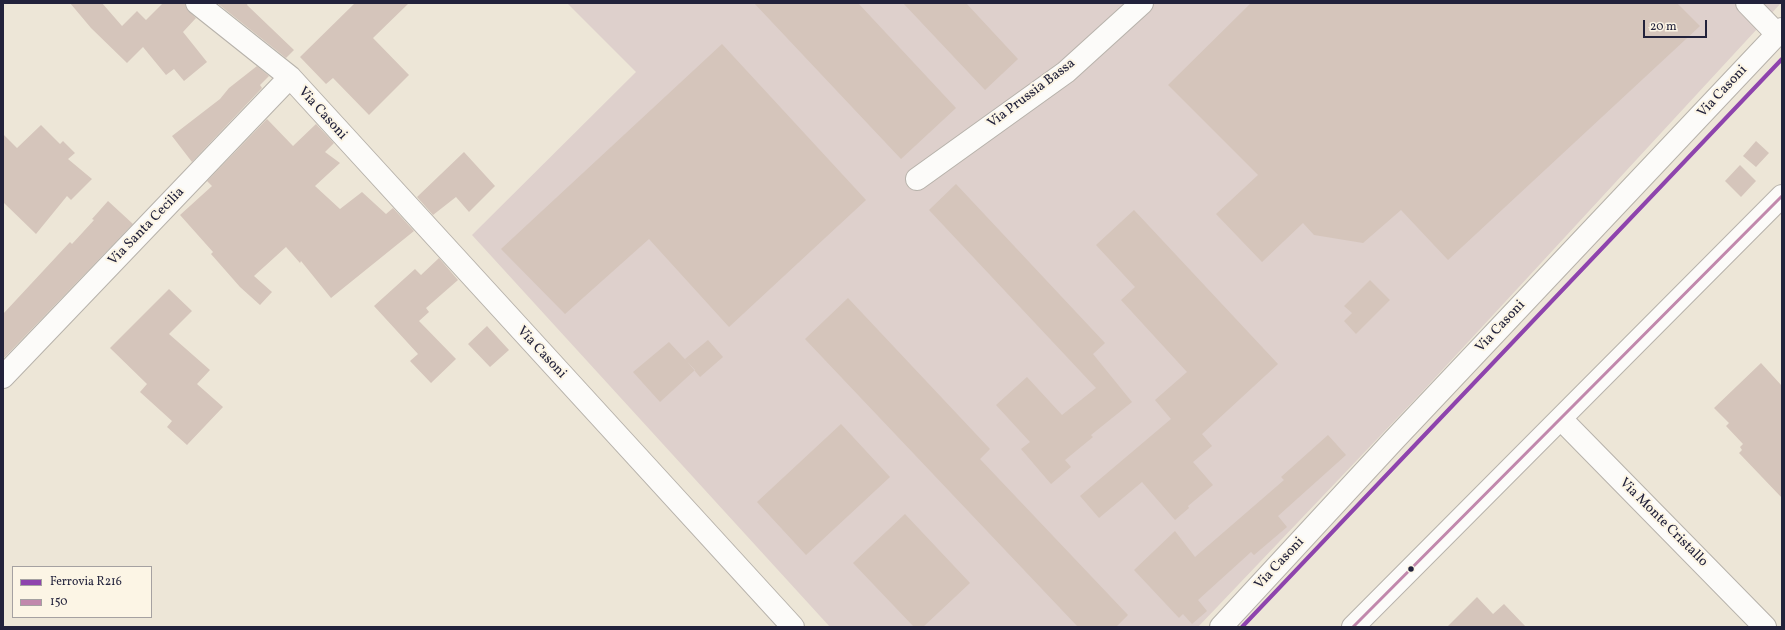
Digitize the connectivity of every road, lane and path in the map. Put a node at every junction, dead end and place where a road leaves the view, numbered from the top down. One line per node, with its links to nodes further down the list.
1 (198, 3): 5 (street, Via Casoni)
2 (1142, 3): 6 (street, Via Prussia Bassa)
3 (1746, 3): 4 (street)
4 (1780, 32): 11 (street, Via Casoni)
5 (290, 77): 8 (street, Via Santa Cecilia); 10 (street, Via Casoni)
6 (917, 179)
7 (1782, 196): 9 (street)
8 (3, 377)
9 (1561, 419): 12 (street); 13 (street, Via Monte Cristallo)
10 (793, 627)
11 (1221, 627)
12 (1353, 627)
13 (1765, 627)

